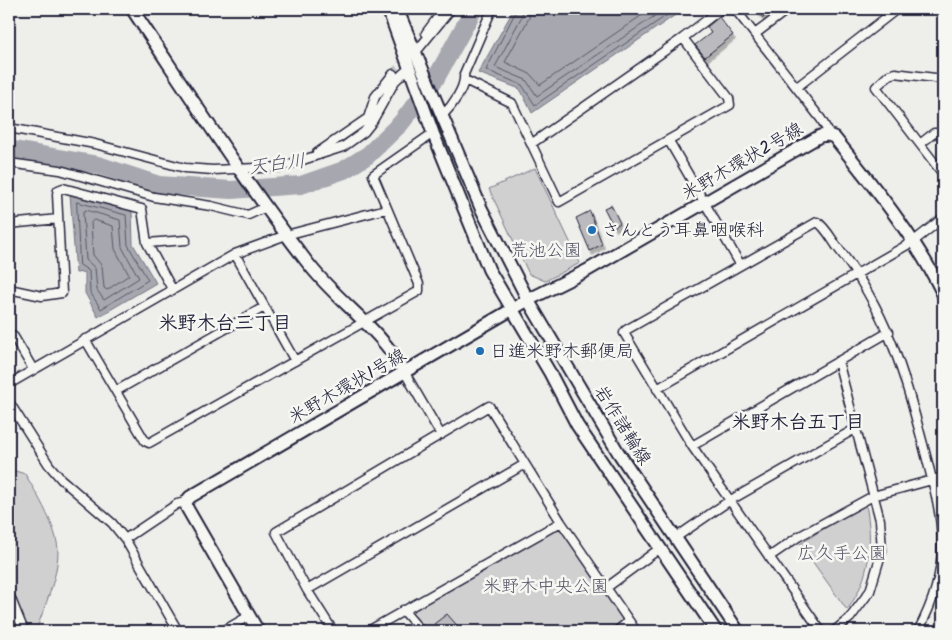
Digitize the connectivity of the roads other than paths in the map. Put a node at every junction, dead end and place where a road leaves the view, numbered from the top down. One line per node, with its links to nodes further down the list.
1 (132, 9): 30 (street)
2 (388, 9): 15 (street)
3 (398, 9): 14 (street, 岩作諸輪線)
4 (444, 9): 11 (street)
5 (451, 9): 14 (street)
6 (492, 9): 17 (street)
7 (721, 9): 13 (street)
8 (735, 9): 12 (street)
9 (788, 9): 12 (street)
10 (897, 9): 19 (street)
11 (426, 33)
12 (755, 34): 19 (street)
13 (683, 38): 25 (street); 26 (street)
14 (416, 52): 20 (street, 岩作諸輪線)
15 (410, 70): 22 (street); 28 (street)
16 (393, 74): 28 (street)
17 (465, 80): 20 (street); 26 (street)
18 (943, 80): 27 (street)
19 (797, 87): 24 (street)
20 (443, 115): 48 (street, 岩作諸輪線)
21 (9, 128): 30 (street)
22 (433, 133): 34 (street); 50 (street)
23 (943, 133): 27 (street)
24 (830, 135): 32 (street, 米野木環状2号線); 40 (street, 米野木環状2号線)
25 (668, 141): 26 (street); 32 (street)
26 (531, 144)
27 (920, 144): 31 (street)
28 (311, 157): 30 (street)
29 (9, 163): 33 (street)
30 (240, 168): 33 (street)
31 (943, 174)
32 (704, 202): 43 (street); 48 (street, 米野木環状2号線)
33 (265, 205): 38 (street)
34 (386, 209): 38 (street); 51 (street)
35 (943, 218): 40 (street)
36 (58, 220): 37 (street); 41 (street); 45 (street)
37 (9, 224)
38 (286, 235): 42 (street); 51 (street)
39 (186, 240): 41 (street)
40 (914, 241): 44 (street); 47 (street, 米野木環状2号線)
41 (147, 243): 46 (street)
42 (235, 254): 46 (street); 49 (street)
43 (740, 264): 44 (street); 60 (street)
44 (858, 273): 52 (street); 60 (street)
45 (9, 289)
46 (172, 289): 54 (street)
47 (943, 293)
48 (528, 300): 50 (street, 米野木環状1号線); 73 (street, 岩作諸輪線)
49 (264, 307): 55 (street); 61 (street)
50 (512, 310): 58 (street, 米野木環状1号線); 75 (street)
51 (366, 321): 55 (street); 58 (street)
52 (889, 332): 56 (street); 68 (street)
53 (9, 334): 57 (street)
54 (85, 339): 57 (street); 61 (street)
55 (295, 361): 61 (street)
56 (838, 361): 63 (street); 65 (street)
57 (33, 369): 59 (street)
58 (405, 373): 64 (street); 71 (street, 米野木環状1号線)
59 (9, 384)
60 (657, 389): 65 (street)
61 (116, 391)
62 (9, 402): 74 (street)
63 (855, 429): 69 (street); 70 (street)
64 (441, 435): 66 (street); 78 (street)
65 (692, 446): 70 (street)
66 (525, 464): 72 (street); 78 (street)
67 (943, 477): 68 (street)
68 (932, 480): 69 (street); 96 (street)
69 (873, 496): 76 (street); 95 (street)
70 (729, 501): 73 (street); 76 (street)
71 (186, 503): 74 (street); 81 (street)
72 (561, 522): 77 (street); 80 (street)
73 (675, 538): 93 (street, 岩作諸輪線)
74 (125, 539): 84 (street)
75 (659, 549): 77 (street); 92 (street)
76 (768, 557): 94 (street)
77 (606, 588): 82 (street)
78 (307, 590): 87 (street)
79 (9, 594): 83 (street)
80 (403, 610): 88 (street); 89 (street)
81 (249, 616): 85 (street); 86 (street)
82 (629, 621): 90 (street); 91 (street)
83 (24, 631)
84 (178, 631)
85 (223, 631)
86 (258, 631)
87 (333, 631)
88 (368, 631)
89 (421, 631)
90 (617, 631)
91 (636, 631)
92 (716, 631)
93 (738, 631)
94 (821, 631)
95 (834, 631)
96 (918, 631)

